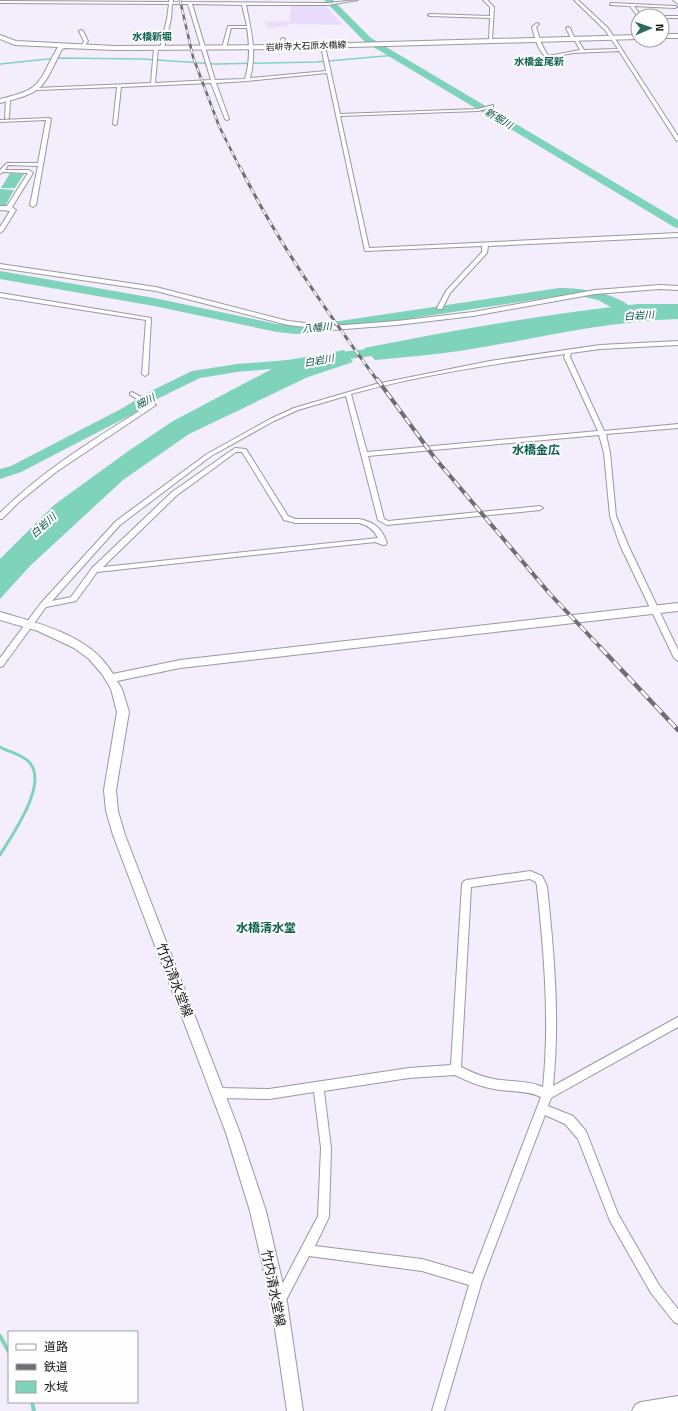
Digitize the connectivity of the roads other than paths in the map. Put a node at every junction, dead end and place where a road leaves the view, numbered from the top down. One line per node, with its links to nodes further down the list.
1 (356, 0): 9 (street)
2 (485, 0): 15 (street)
3 (576, 0): 23 (street)
4 (670, 0): 12 (street)
5 (676, 0): 12 (highway)
6 (0, 2): 7 (street)
7 (170, 2): 8 (street); 31 (street)
8 (190, 3): 9 (street); 32 (street)
9 (244, 4): 17 (street)
10 (611, 4): 11 (street)
11 (631, 4): 12 (street); 13 (street)
12 (677, 7)
13 (634, 8)
14 (430, 15): 15 (street)
15 (492, 17): 26 (street)
16 (537, 24): 24 (street)
17 (248, 27): 33 (street); 34 (street)
18 (568, 28): 22 (street)
19 (81, 31): 29 (street)
20 (0, 37): 27 (main road, 岩峅寺大石原水橋線)
21 (630, 37): 23 (main road, 岩峅寺大石原水橋線)
22 (574, 38): 23 (main road, 岩峅寺大石原水橋線); 24 (main road, 岩峅寺大石原水橋線); 36 (street)
23 (613, 38): 35 (street)
24 (537, 39): 26 (main road, 岩峅寺大石原水橋線); 36 (street)
25 (283, 40): 30 (street)
26 (491, 40): 28 (main road, 岩峅寺大石原水橋線)
27 (64, 46): 29 (main road, 岩峅寺大石原水橋線); 42 (main road)
28 (323, 46): 30 (main road, 岩峅寺大石原水橋線); 37 (street)
29 (83, 47): 31 (main road, 岩峅寺大石原水橋線)
30 (281, 47): 34 (main road, 岩峅寺大石原水橋線)
31 (159, 48): 32 (main road, 岩峅寺大石原水橋線); 40 (street)
32 (201, 48): 33 (main road, 岩峅寺大石原水橋線); 38 (street)
33 (224, 48): 34 (main road, 岩峅寺大石原水橋線)
34 (252, 48): 39 (street)
35 (621, 50): 36 (street); 51 (street)
36 (583, 52)
37 (329, 72): 39 (street); 46 (street)
38 (212, 80): 39 (street); 40 (street); 48 (street)
39 (247, 80)
40 (152, 83): 41 (street)
41 (119, 86): 42 (street); 50 (street)
42 (36, 89): 43 (main road)
43 (8, 99): 44 (main road); 47 (street)
44 (0, 101)
45 (490, 106): 46 (street)
46 (339, 115): 59 (street)
47 (7, 118)
48 (228, 120)
49 (0, 121): 52 (street)
50 (114, 124)
51 (678, 140)
52 (41, 165): 53 (street); 54 (street)
53 (1, 172): 56 (street)
54 (34, 205)
55 (0, 208): 56 (street)
56 (9, 208): 57 (street)
57 (0, 231)
58 (678, 235): 59 (street)
59 (485, 244): 63 (street)
60 (0, 266): 61 (street)
61 (678, 288)
62 (0, 295): 67 (street)
63 (440, 308)
64 (678, 344): 65 (street); 66 (street)
65 (569, 351): 66 (street); 68 (street)
66 (570, 360): 71 (street)
67 (145, 374)
68 (348, 393): 72 (street); 76 (street)
69 (132, 394): 74 (street)
70 (678, 426): 71 (street)
71 (602, 433): 72 (street); 78 (street)
72 (364, 454): 73 (street)
73 (540, 508)
74 (0, 517)
75 (95, 570): 75 (street); 76 (street)
76 (44, 605): 80 (street)
77 (678, 607): 78 (main road)
78 (655, 609): 81 (street); 83 (main road)
79 (0, 616): 80 (main road, 竹内清水堂線)
80 (28, 624): 82 (street); 83 (main road, 竹内清水堂線)
81 (678, 658)
82 (0, 664)
83 (112, 678): 87 (main road, 竹内清水堂線)
84 (678, 1022): 88 (street)
85 (456, 1070): 86 (street); 88 (street); 88 (street)
86 (318, 1086): 87 (street); 90 (street)
87 (218, 1093): 92 (main road, 竹内清水堂線)
88 (547, 1095): 89 (street)
89 (541, 1108): 91 (street); 93 (street)
90 (306, 1250): 91 (street); 92 (street)
91 (476, 1281): 96 (street)
92 (279, 1302): 95 (main road, 竹内清水堂線)
93 (678, 1318)
94 (678, 1405): 97 (main road)
95 (295, 1411)
96 (438, 1411)
97 (641, 1411)

